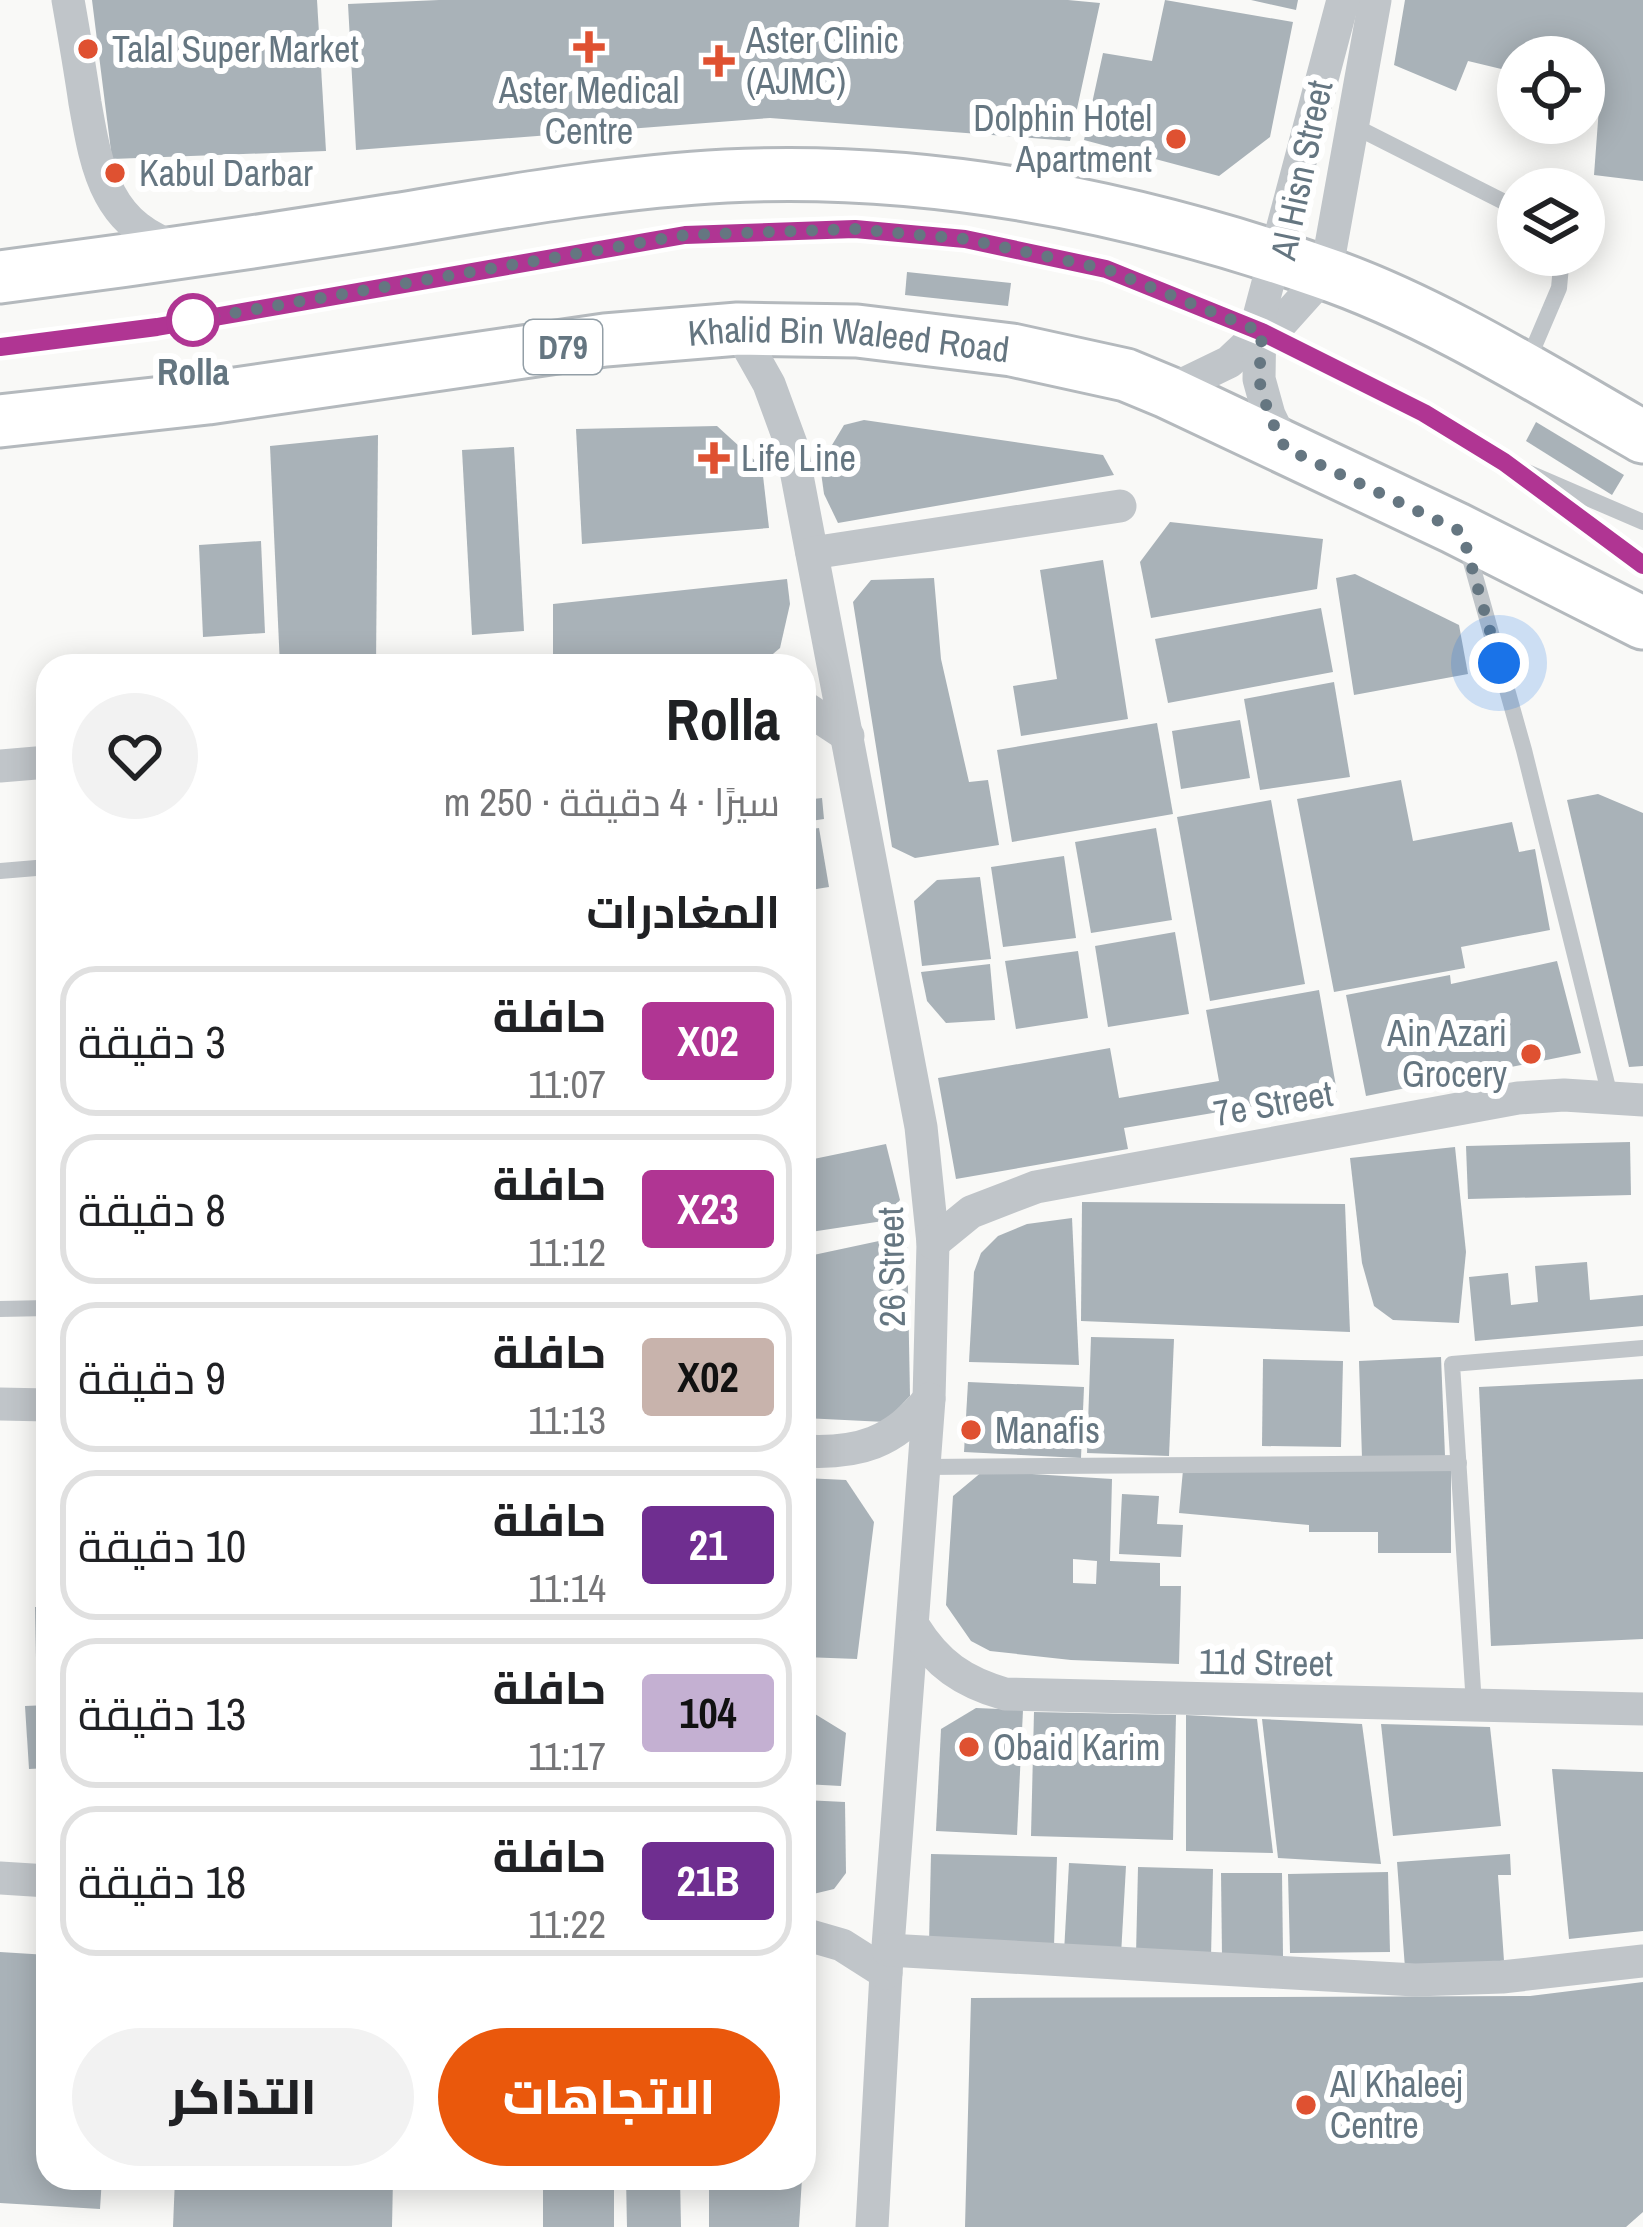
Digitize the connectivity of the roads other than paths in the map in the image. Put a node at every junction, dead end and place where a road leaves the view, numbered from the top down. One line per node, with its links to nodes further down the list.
1 (68, 0): 6 (street)
2 (1343, 0): 7 (street, Al Hisn Street)
3 (1375, 0): 4 (street, Al Hisn Street)
4 (1352, 124): 5 (lane); 8 (street, Al Hisn Street)
5 (1497, 198)
6 (190, 253): 7 (main road); 10 (main road)
7 (1276, 258): 8 (main road); 12 (street, Al Hisn Street)
8 (1326, 273): 12 (street, Al Hisn Street); 14 (main road)
9 (1559, 276): 14 (lane)
10 (0, 277)
11 (738, 328): 15 (main road, Khalid Bin Waleed Road / D79); 16 (main road, Khalid Bin Waleed Road / D79); 23 (street, 26 Street)
12 (1262, 332): 13 (lane); 15 (street, Al Hisn Street); 18 (street, Al Hisn Street); 19 (lane)
13 (0, 347)
14 (1524, 369): 17 (main road)
15 (1167, 392): 18 (main road, Khalid Bin Waleed Road / D79)
16 (0, 421)
17 (1643, 437)
18 (1285, 448): 22 (main road, Khalid Bin Waleed Road / D79)
19 (1504, 462): 21 (lane); 24 (lane)
20 (1120, 506): 23 (street)
21 (1643, 522)
22 (1462, 532): 25 (main road, Khalid Bin Waleed Road / D79); 32 (lane)
23 (812, 554): 27 (street, 26 Street)
24 (1643, 566)
25 (1643, 623)
26 (816, 715): 27 (street)
27 (848, 736): 33 (street, 26 Street)
28 (36, 763): 29 (street)
29 (0, 766)
30 (36, 868): 31 (lane)
31 (0, 871)
32 (1626, 1098): 33 (street, 7e Street)
33 (933, 1243): 37 (street, 26 Street)
34 (36, 1308): 35 (lane)
35 (0, 1309)
36 (1643, 1348): 41 (lane)
37 (929, 1399): 40 (street); 42 (street, 26 Street)
38 (0, 1404): 39 (street)
39 (36, 1405)
40 (816, 1451)
41 (1459, 1463): 42 (lane); 44 (lane)
42 (924, 1467): 43 (street, 26 Street)
43 (914, 1628): 44 (street, 11d Street); 50 (street, 26 Street)
44 (1474, 1706): 45 (street, 11d Street)
45 (1643, 1709)
46 (0, 1878): 47 (street)
47 (36, 1880)
48 (816, 1937): 50 (street)
49 (1643, 1961): 50 (street)
50 (887, 1962): 51 (street, 26 Street)
51 (872, 2227)

